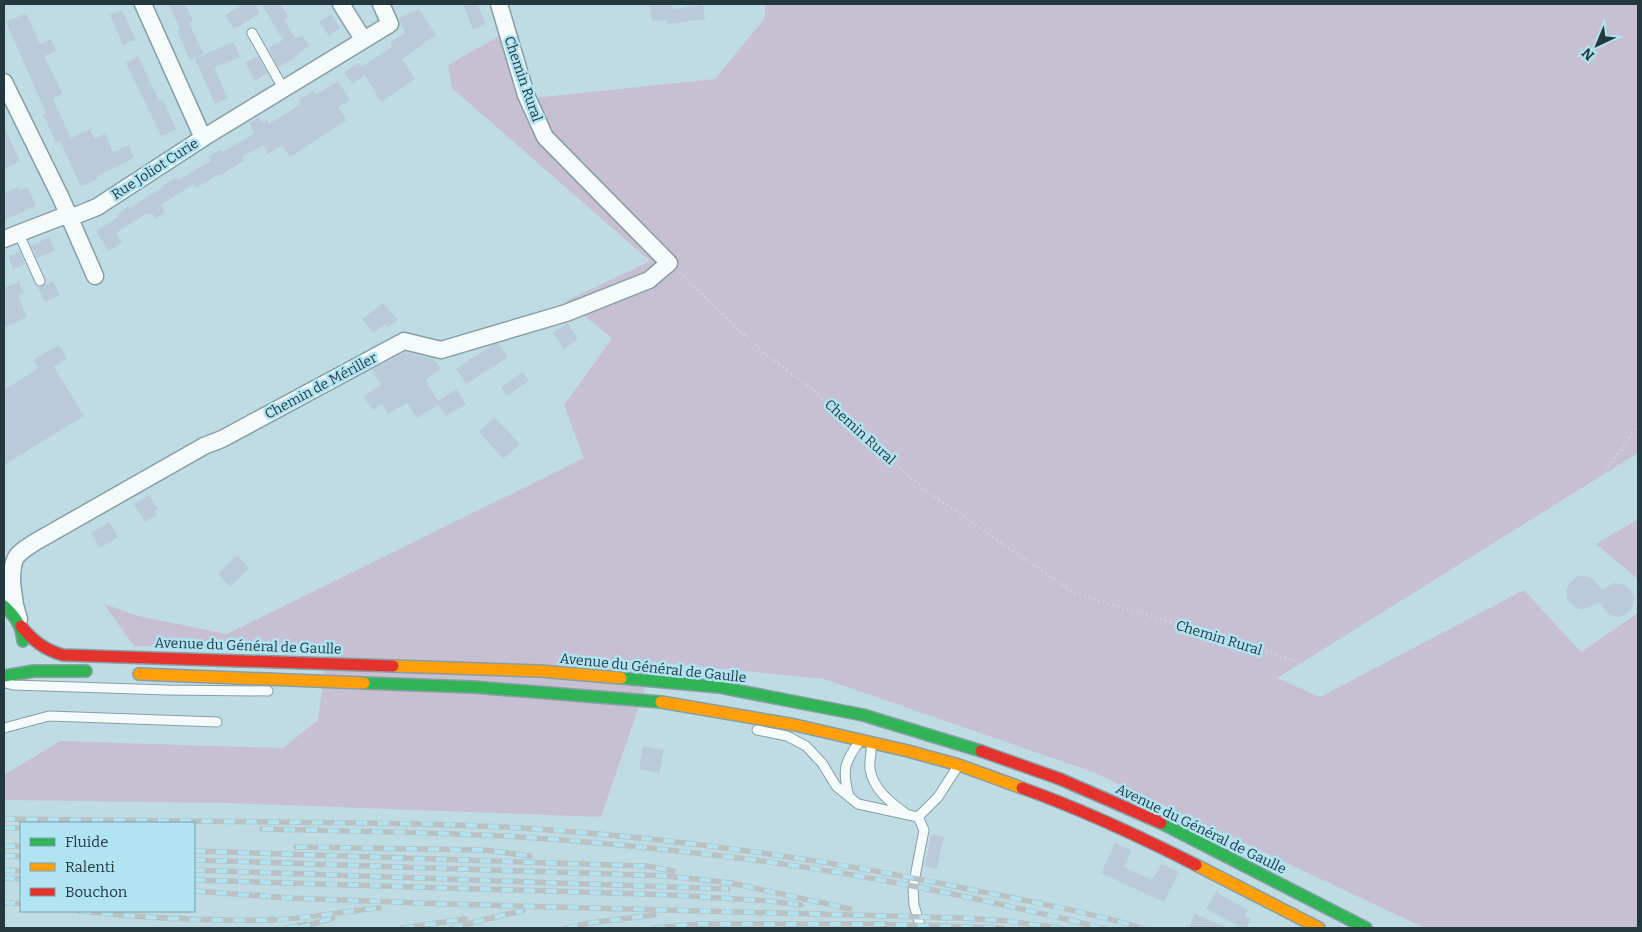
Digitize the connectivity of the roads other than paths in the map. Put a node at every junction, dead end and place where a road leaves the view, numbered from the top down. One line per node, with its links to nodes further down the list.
1 (143, 4): 9 (street)
2 (341, 4): 6 (street)
3 (381, 4): 6 (street, Rue Joliot Curie)
4 (499, 4): 12 (street, Chemin Rural)
5 (252, 33): 8 (lane)
6 (363, 39): 8 (street, Rue Joliot Curie)
7 (4, 82): 10 (street)
8 (283, 88): 9 (street, Rue Joliot Curie)
9 (203, 138): 10 (street, Rue Joliot Curie)
10 (68, 216): 11 (street, Rue Joliot Curie); 13 (street)
11 (11, 236): 14 (lane, Rue Joliot Curie)
12 (669, 264): 15 (street, Chemin de Mériller)
13 (95, 276)
14 (40, 281)
15 (8, 588): 17 (street, Chemin de Mériller)
16 (4, 606): 17 (main road, Avenue du Général de Gaulle)
17 (21, 626): 20 (main road); 23 (main road, Avenue du Général de Gaulle)
18 (97, 672): 20 (main road)
19 (126, 673): 22 (main road)
20 (4, 676)
21 (4, 683): 25 (lane)
22 (370, 683): 24 (lane); 26 (main road)
23 (719, 687): 27 (lane); 34 (main road, Avenue du Général de Gaulle)
24 (299, 690)
25 (281, 691)
26 (668, 702): 28 (lane); 33 (main road)
27 (814, 715)
28 (722, 721)
29 (217, 722): 30 (lane)
30 (4, 728)
31 (750, 728): 36 (lane)
32 (892, 734): 34 (lane)
33 (866, 736): 35 (main road); 36 (lane); 37 (lane)
34 (972, 748): 41 (main road, Avenue du Général de Gaulle)
35 (959, 765): 38 (lane); 40 (main road)
36 (849, 796): 37 (lane)
37 (906, 814): 38 (lane)
38 (918, 817): 39 (lane)
39 (922, 928)
40 (1319, 928)
41 (1366, 928)

